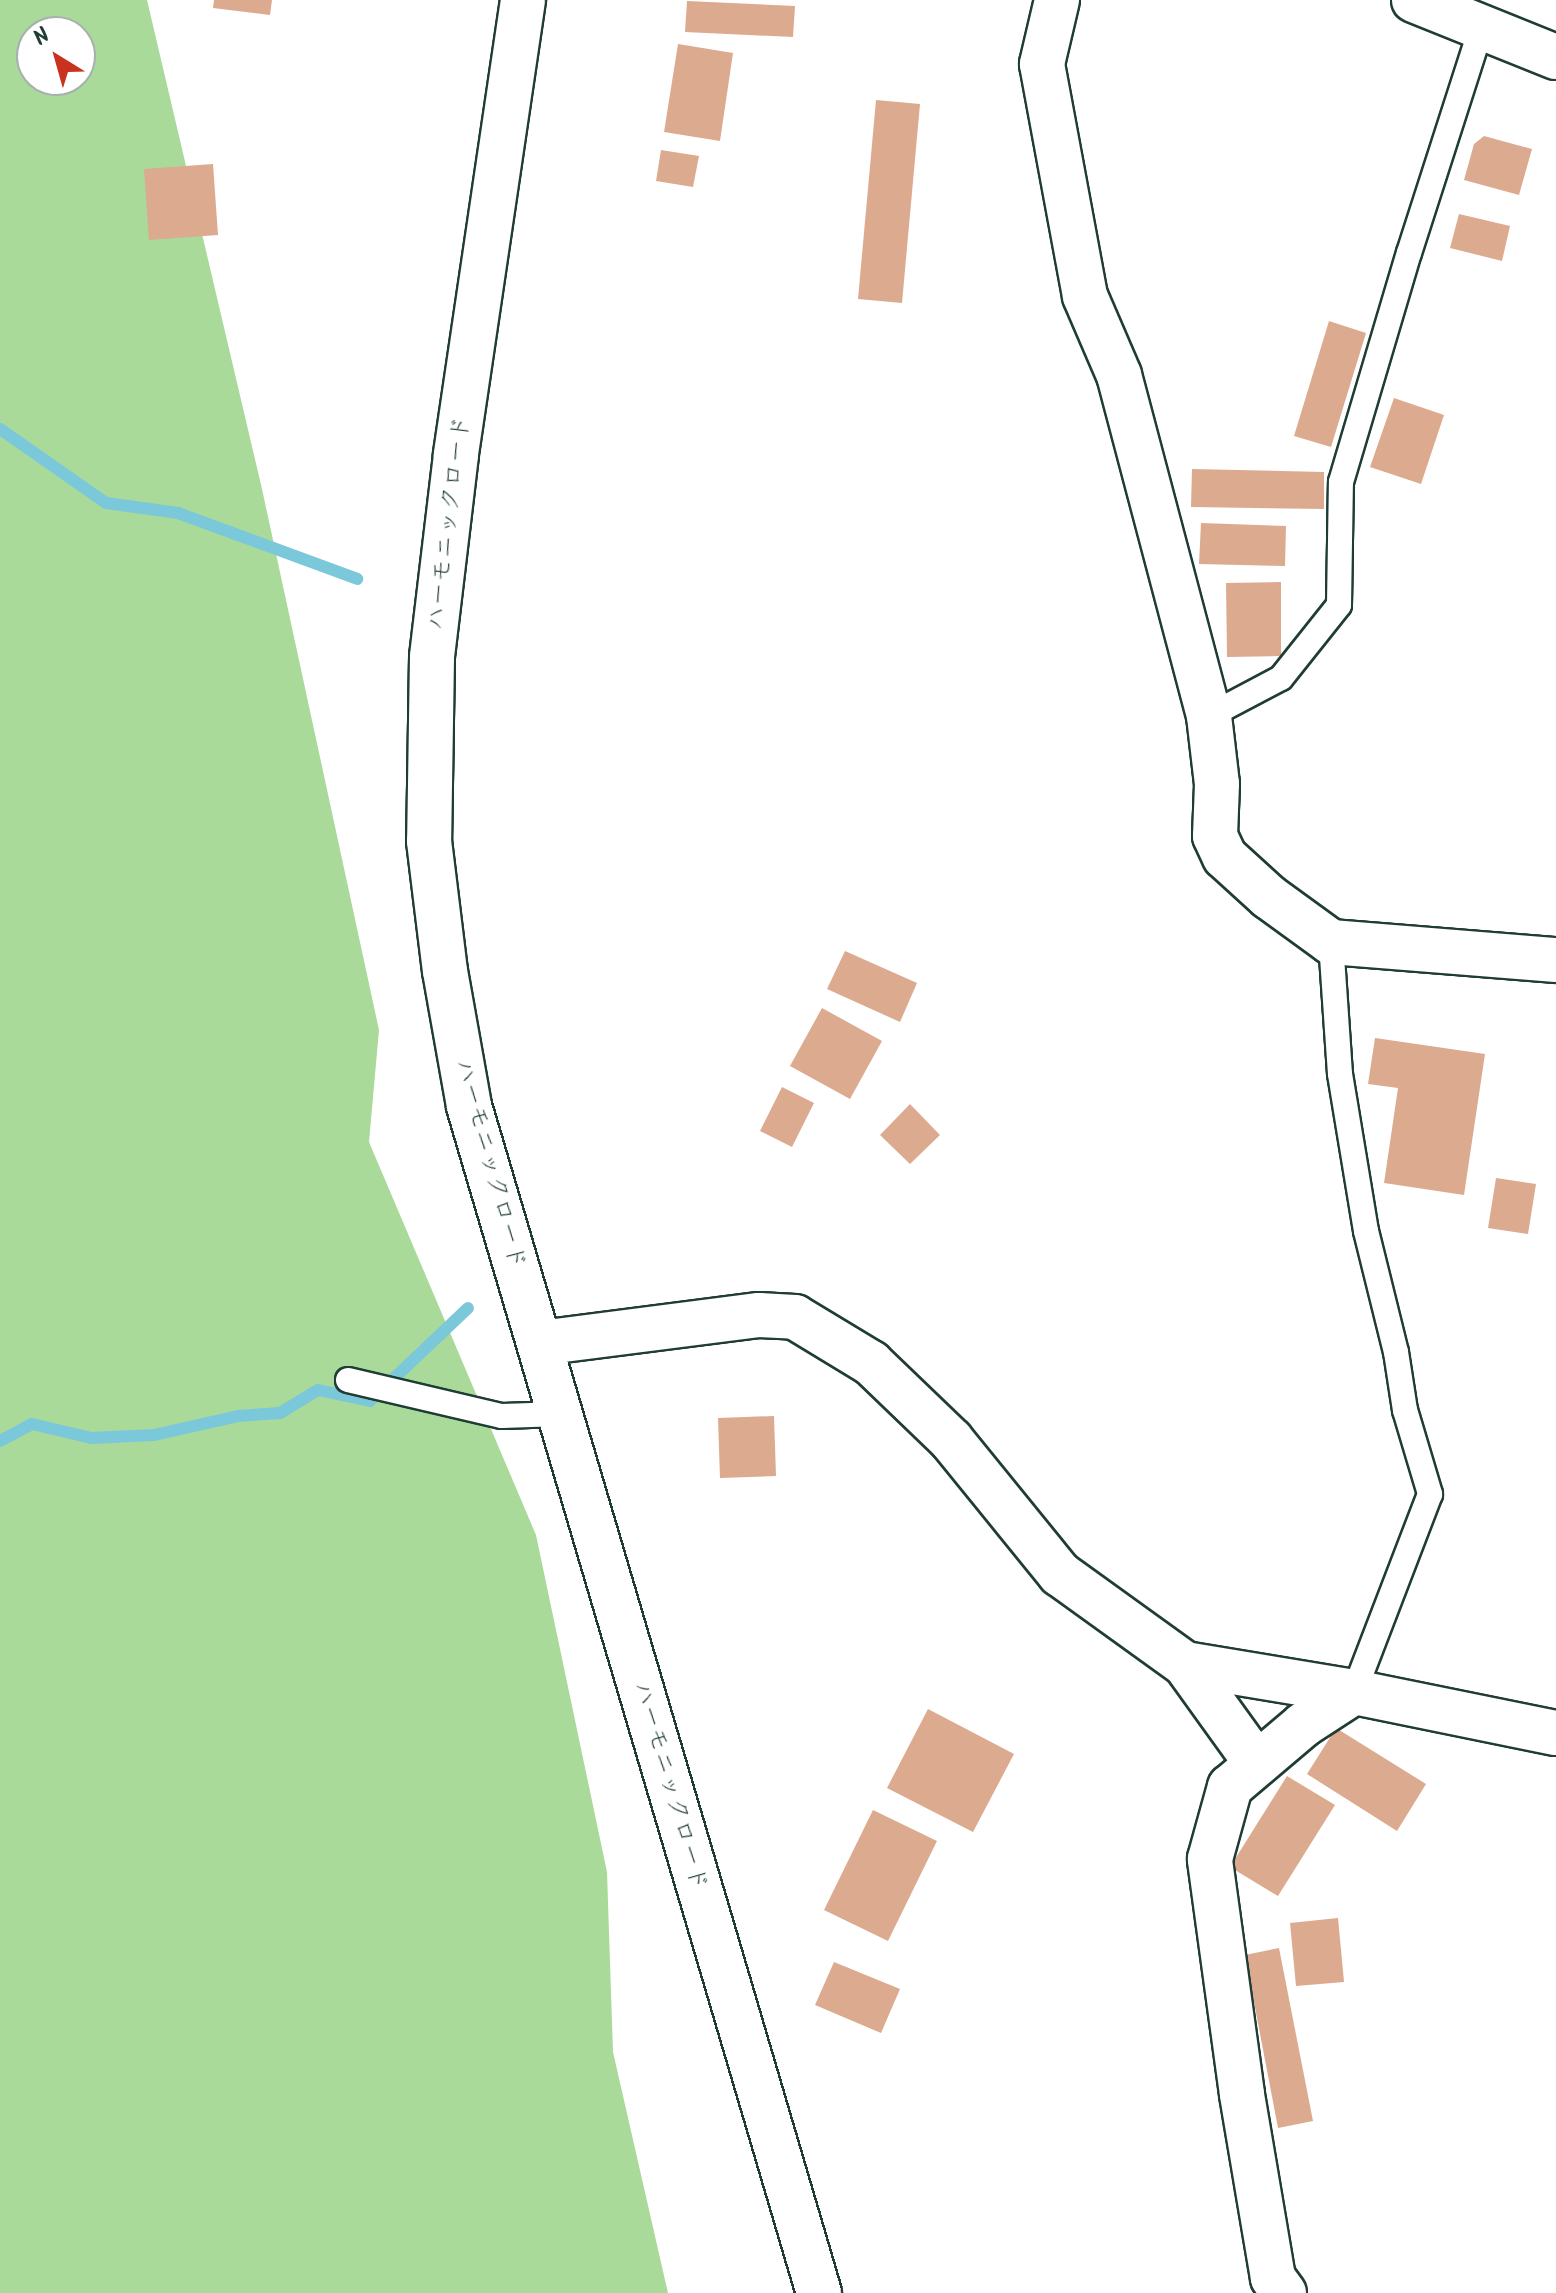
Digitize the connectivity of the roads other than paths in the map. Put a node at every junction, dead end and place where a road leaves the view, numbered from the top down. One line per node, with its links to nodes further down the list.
1 (523, 0): 9 (street, ハーモニックロード)
2 (1057, 0): 6 (street)
3 (1414, 0): 4 (street)
4 (1482, 26): 5 (street); 6 (lane)
5 (1556, 57)
6 (1209, 716): 7 (street)
7 (1331, 942): 8 (street); 13 (lane)
8 (1556, 960)
9 (540, 1343): 11 (street, ハーモニックロード); 12 (street)
10 (348, 1380): 11 (lane)
11 (561, 1414): 16 (street, ハーモニックロード)
12 (1185, 1664): 13 (street); 15 (street)
13 (1354, 1692): 14 (street); 15 (street)
14 (1556, 1733)
15 (1257, 1764): 17 (street)
16 (819, 2293)
17 (1284, 2293)

